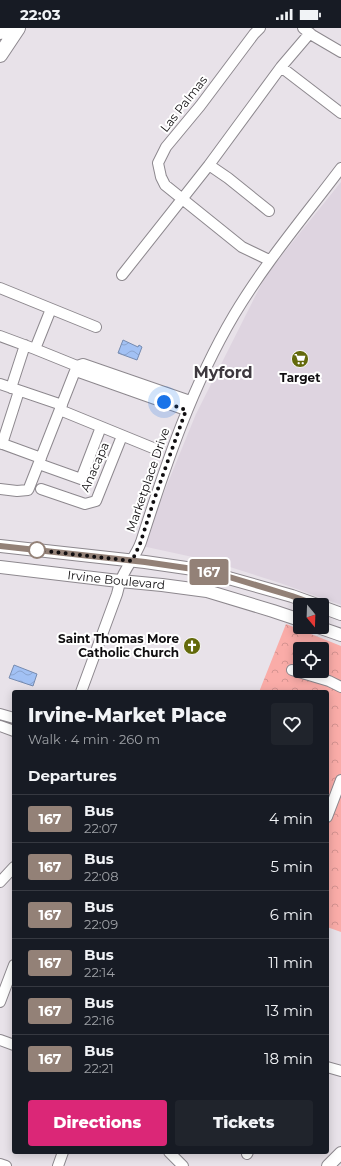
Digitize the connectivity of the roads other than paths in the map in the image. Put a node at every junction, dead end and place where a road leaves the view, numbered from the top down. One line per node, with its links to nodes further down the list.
1 (4, 28): 5 (highway)
2 (18, 28): 7 (highway)
3 (260, 28): 12 (street, Las Palmas)
4 (306, 30): 6 (street); 8 (street)
5 (0, 32)
6 (341, 52)
7 (0, 55)
8 (281, 67): 9 (street); 10 (street)
9 (341, 113)
10 (209, 165): 12 (street); 13 (street)
11 (341, 168): 14 (street, Marketplace Drive)
12 (182, 199): 14 (street, Las Palmas); 15 (street)
13 (269, 211)
14 (269, 260): 25 (street, Marketplace Drive)
15 (122, 275)
16 (0, 288): 17 (street)
17 (51, 309): 18 (street); 21 (street)
18 (96, 326)
19 (0, 336): 20 (street)
20 (25, 345): 21 (street); 24 (street, Anacapa)
21 (36, 349): 22 (street)
22 (79, 367): 25 (street); 26 (street)
23 (0, 384): 24 (street, Anacapa)
24 (15, 389): 26 (street, Anacapa); 29 (street, Anacapa)
25 (188, 406): 35 (street, Marketplace Drive)
26 (61, 407): 27 (street, Anacapa); 31 (street)
27 (101, 427): 28 (street, Anacapa); 31 (street, Anacapa)
28 (122, 436): 30 (street, Anacapa); 33 (street, Anacapa)
29 (1, 444): 31 (street, Anacapa)
30 (153, 448)
31 (40, 461): 32 (street)
32 (0, 489)
33 (41, 489)
34 (0, 546): 35 (main road, Irvine Boulevard)
35 (132, 561): 37 (street, Marketplace Drive); 38 (main road, Irvine Boulevard)
36 (0, 567): 37 (main road, Irvine Boulevard)
37 (120, 582): 41 (main road, Irvine Boulevard); 48 (street, Marketplace Drive)
38 (298, 598)
39 (329, 610): 40 (main road)
40 (341, 614)
41 (293, 618)
42 (329, 631): 43 (main road)
43 (341, 635)
44 (292, 670): 45 (street)
45 (329, 680): 46 (street); 47 (street)
46 (341, 680)
47 (341, 687)
48 (82, 690)
49 (0, 714): 50 (street)
50 (12, 717)
51 (0, 726): 52 (street)
52 (12, 730)
53 (341, 780): 54 (street)
54 (329, 812)
55 (12, 869): 56 (street)
56 (0, 882)
57 (12, 970): 58 (street)
58 (0, 1002)
59 (0, 1040): 60 (street)
60 (12, 1044)
61 (329, 1068): 62 (street)
62 (341, 1071)
63 (341, 1153): 70 (main road)
64 (62, 1154): 68 (street)
65 (171, 1154): 69 (street)
66 (0, 1164): 67 (street)
67 (6, 1166)
68 (58, 1166)
69 (183, 1166)
70 (328, 1166)

